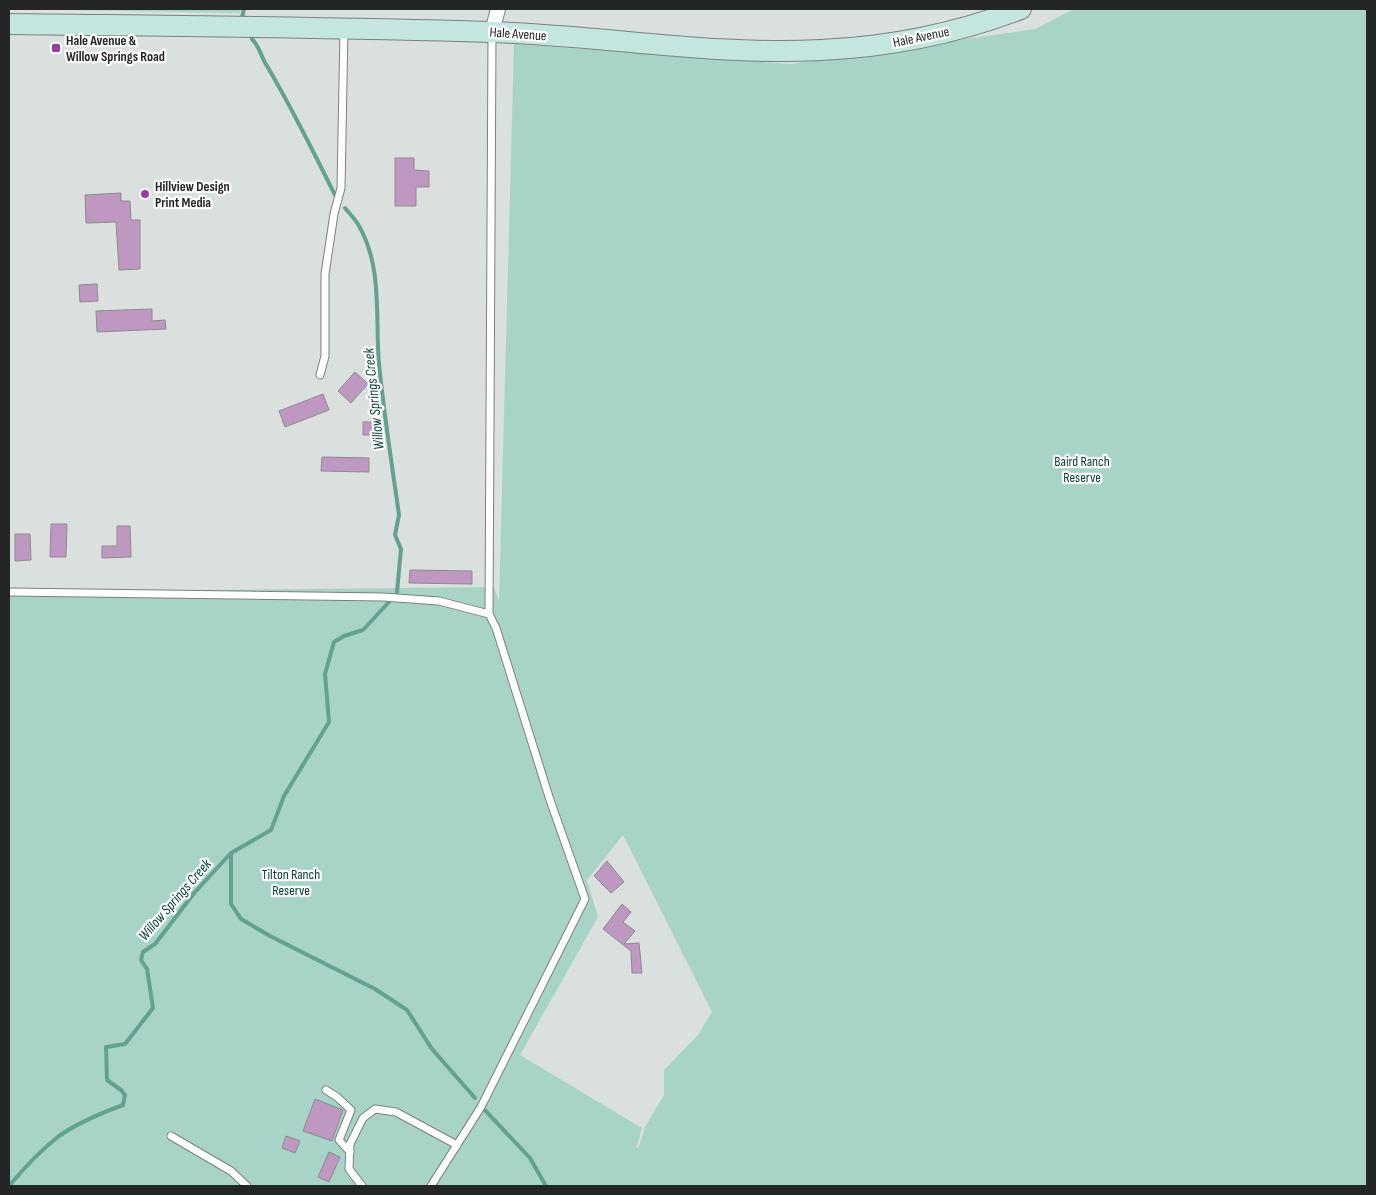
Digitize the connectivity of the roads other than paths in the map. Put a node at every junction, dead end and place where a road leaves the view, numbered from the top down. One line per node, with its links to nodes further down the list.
1 (498, 9): 5 (street)
2 (1021, 9): 5 (main road, Hale Avenue)
3 (9, 24): 4 (main road, Hale Avenue)
4 (344, 29): 5 (main road, Hale Avenue); 6 (lane)
5 (492, 32): 8 (lane)
6 (320, 375)
7 (9, 592): 8 (lane)
8 (489, 614): 11 (lane)
9 (326, 1090): 12 (lane)
10 (171, 1136): 13 (lane)
11 (457, 1145): 12 (lane); 15 (lane)
12 (350, 1152): 14 (lane)
13 (247, 1186)
14 (362, 1186)
15 (431, 1186)

